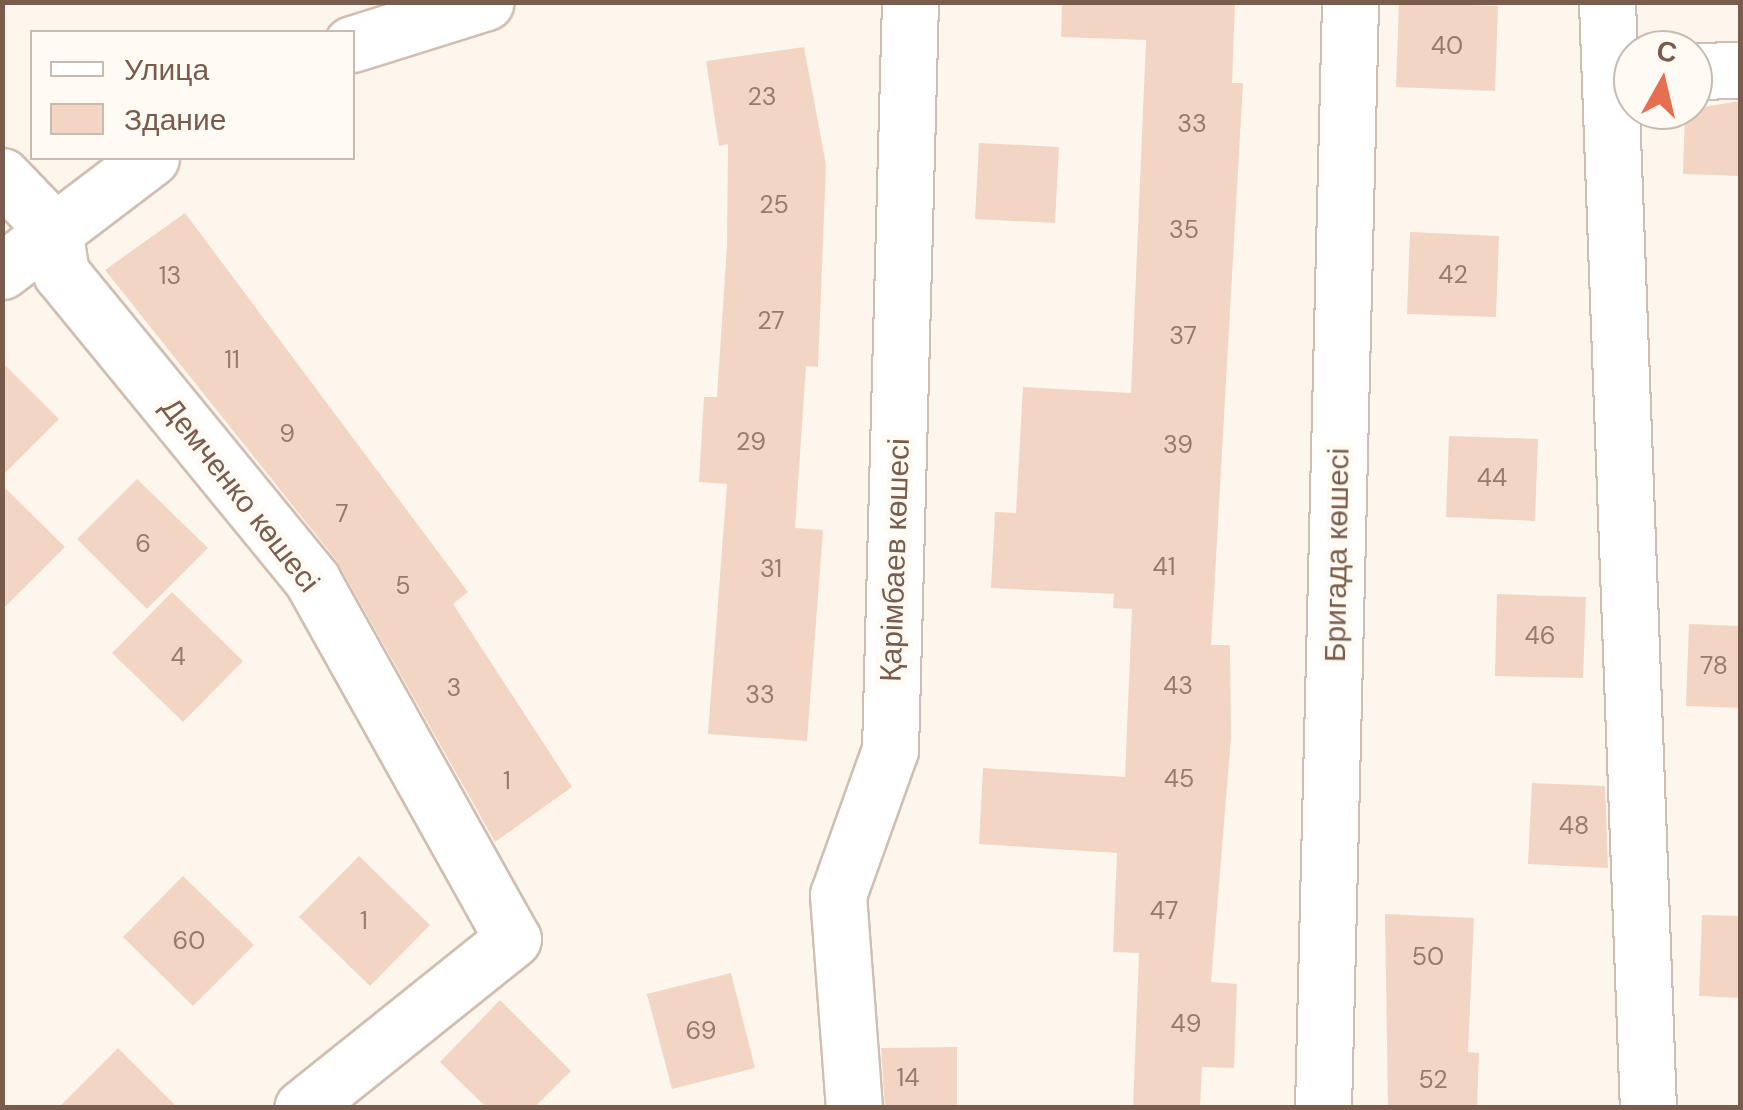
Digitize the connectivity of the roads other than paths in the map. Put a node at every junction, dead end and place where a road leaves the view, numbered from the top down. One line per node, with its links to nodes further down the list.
1 (486, 2): 6 (street)
2 (910, 2): 15 (street, Қарімбаев көшесі)
3 (1350, 2): 16 (street, Бригада көшесі)
4 (1606, 2): 5 (street)
5 (1613, 36)
6 (355, 43)
7 (1740, 70): 8 (street)
8 (1713, 71)
9 (1622, 130): 17 (street)
10 (148, 160): 12 (street)
11 (2, 176): 12 (street)
12 (54, 230): 13 (street); 14 (street, Демченко көшесі)
13 (2, 272)
14 (302, 1108)
15 (854, 1108)
16 (1322, 1108)
17 (1648, 1108)

